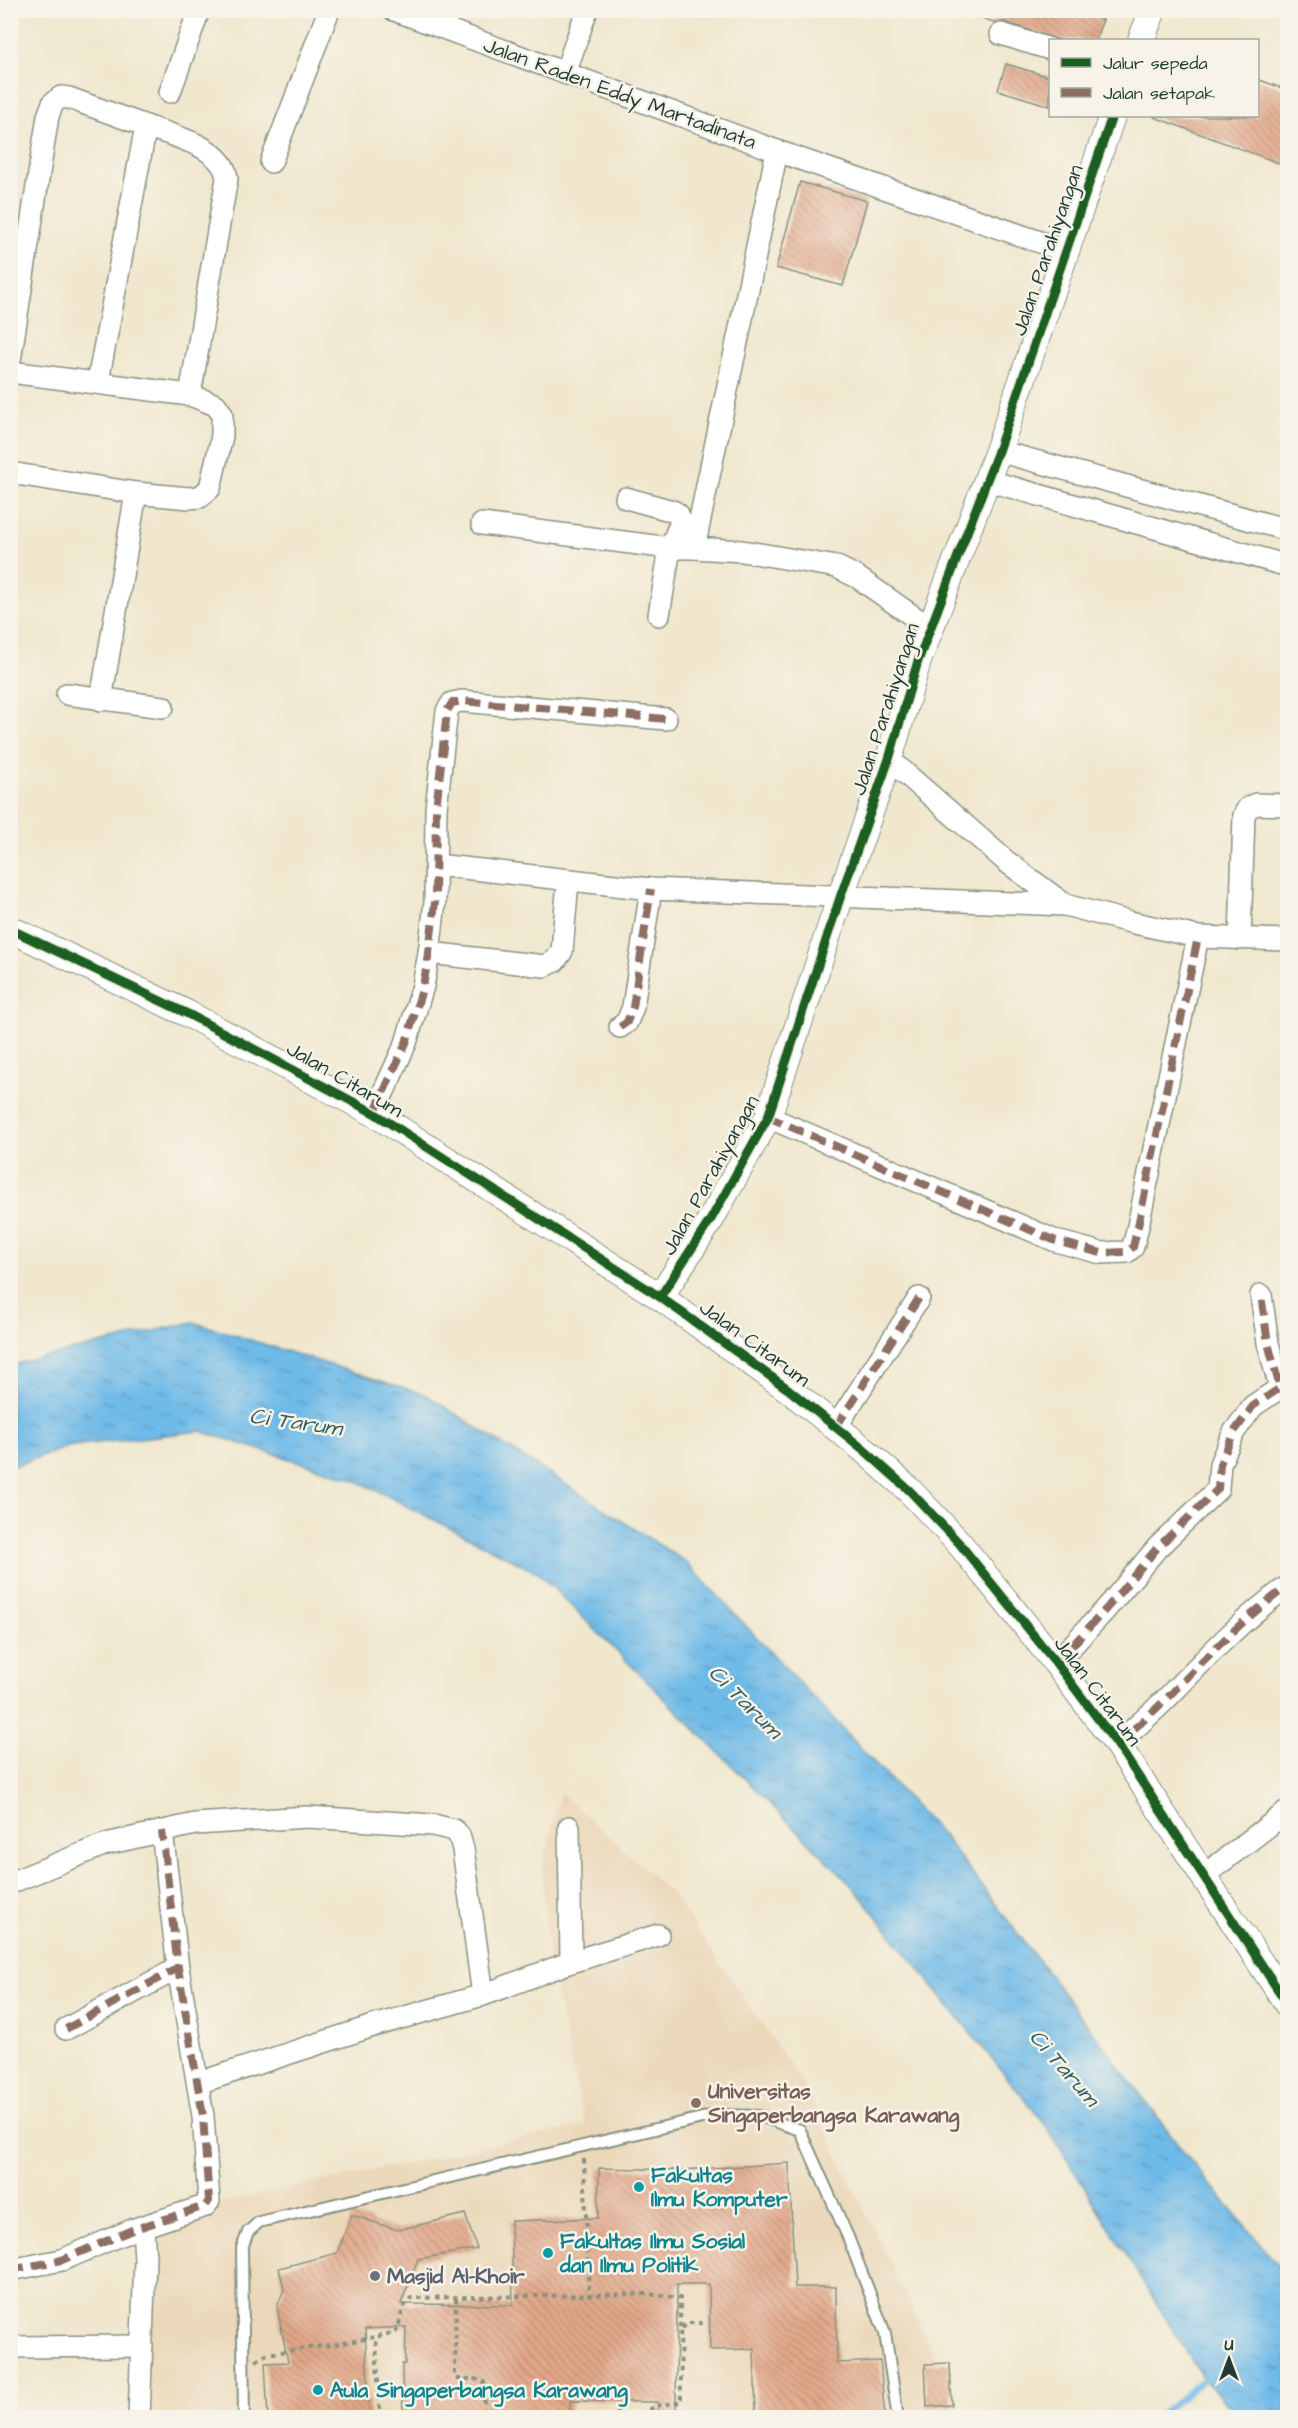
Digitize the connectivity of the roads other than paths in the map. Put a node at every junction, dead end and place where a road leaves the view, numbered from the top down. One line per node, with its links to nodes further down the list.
1 (199, 10): 10 (street)
2 (330, 10): 14 (street)
3 (394, 10): 9 (street, Jalan Raden Eddy Martadinata)
4 (587, 10): 9 (street)
5 (1153, 10): 7 (street)
6 (1001, 34): 8 (street)
7 (1141, 39)
8 (1049, 49)
9 (565, 73): 13 (street, Jalan Raden Eddy Martadinata)
10 (170, 92)
11 (1112, 117): 15 (street, Jalan Parahiyangan)
12 (146, 126): 16 (street); 18 (street); 19 (street)
13 (777, 151): 15 (street, Jalan Raden Eddy Martadinata); 28 (street)
14 (271, 162)
15 (1066, 251): 20 (street, Jalan Parahiyangan)
16 (10, 360)
17 (10, 372): 18 (street)
18 (98, 381): 19 (street)
19 (190, 395): 23 (street)
20 (998, 451): 22 (street, Jalan Parahiyangan); 26 (street)
21 (10, 473): 23 (street)
22 (986, 480): 29 (street); 31 (street, Jalan Parahiyangan)
23 (136, 493): 33 (street)
24 (626, 498): 27 (street)
25 (482, 524): 27 (street)
26 (1287, 530)
27 (670, 548): 28 (street); 30 (street)
28 (694, 548): 31 (street)
29 (1287, 566)
30 (659, 615)
31 (930, 628): 36 (street, Jalan Parahiyangan)
32 (67, 694): 33 (street)
33 (101, 700): 34 (street)
34 (163, 707)
35 (666, 719): 38 (street)
36 (889, 759): 41 (street, Jalan Parahiyangan); 42 (street)
37 (1287, 805): 45 (street)
38 (436, 865): 39 (street); 47 (street)
39 (568, 881): 40 (street); 47 (street)
40 (651, 889): 41 (street); 48 (street)
41 (840, 898): 42 (street); 50 (street, Jalan Parahiyangan)
42 (1065, 905): 44 (street)
43 (10, 929): 49 (street, Jalan Citarum)
44 (1198, 937): 45 (street); 50 (street)
45 (1240, 939): 46 (street)
46 (1287, 940)
47 (429, 954): 49 (street)
48 (620, 1027)
49 (374, 1113): 52 (street, Jalan Citarum)
50 (768, 1117): 52 (street, Jalan Parahiyangan)
51 (1260, 1295): 56 (street)
52 (660, 1297): 54 (street, Jalan Citarum)
53 (920, 1298): 54 (street)
54 (836, 1426): 56 (street, Jalan Citarum)
55 (1287, 1586): 57 (street)
56 (1056, 1663): 57 (street, Jalan Citarum)
57 (1117, 1744): 61 (street, Jalan Citarum)
58 (1287, 1811): 61 (street)
59 (569, 1827): 64 (street)
60 (162, 1831): 62 (street); 65 (street); 66 (street)
61 (1202, 1877): 67 (street, Jalan Citarum)
62 (10, 1883)
63 (658, 1935): 64 (street)
64 (571, 1962): 66 (street)
65 (178, 1968): 68 (street); 69 (street)
66 (483, 1995): 69 (street)
67 (1287, 2005)
68 (66, 2029)
69 (198, 2083): 70 (street)
70 (143, 2227): 71 (street); 72 (street)
71 (10, 2270)
72 (142, 2346): 73 (street); 74 (street)
73 (10, 2347)
74 (139, 2418)
75 (244, 2418): 76 (lane)
76 (898, 2418)

